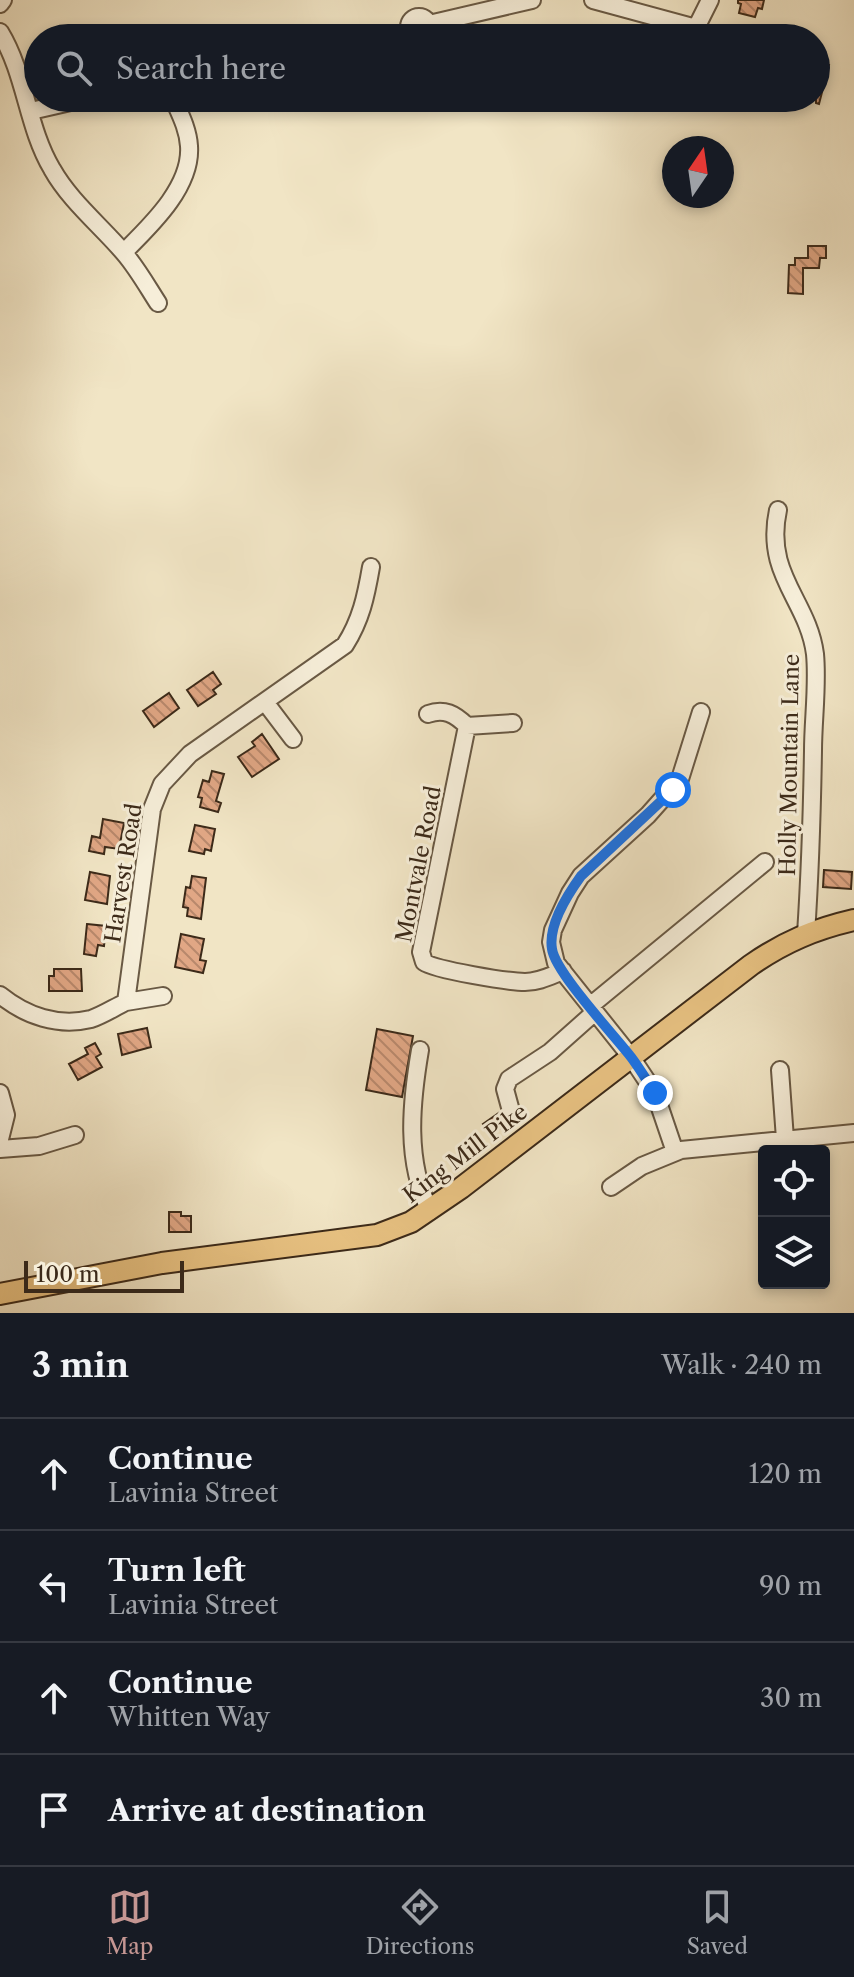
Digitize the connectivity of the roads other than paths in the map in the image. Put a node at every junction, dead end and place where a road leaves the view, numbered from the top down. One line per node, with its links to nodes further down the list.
1 (532, 0): 4 (street)
2 (593, 0): 5 (street)
3 (710, 0): 6 (street)
4 (429, 24)
5 (681, 24)
6 (698, 24)
7 (0, 32): 8 (street)
8 (24, 89)
9 (31, 112): 11 (street)
10 (179, 112): 11 (street)
11 (124, 252): 12 (street)
12 (158, 303)
13 (778, 510): 23 (street, Holly Mountain Lane)
14 (371, 567): 15 (street, Harvest Road)
15 (265, 702): 20 (street); 27 (street, Harvest Road)
16 (701, 712): 24 (street)
17 (428, 714): 19 (street)
18 (513, 723): 19 (street)
19 (467, 726): 24 (street, Montvale Road)
20 (293, 739)
21 (765, 862): 28 (street)
22 (854, 920): 23 (main road, King Mill Pike)
23 (806, 934): 30 (main road, King Mill Pike)
24 (563, 971): 28 (street)
25 (163, 996): 27 (street)
26 (1, 997): 27 (street)
27 (126, 1002)
28 (592, 1009): 30 (street); 33 (street)
29 (420, 1050): 41 (street)
30 (631, 1057): 39 (street); 41 (main road, King Mill Pike)
31 (780, 1070): 37 (street)
32 (0, 1093): 36 (street)
33 (511, 1111)
34 (854, 1133): 37 (street)
35 (75, 1135): 38 (street)
36 (0, 1139)
37 (785, 1139): 39 (street)
38 (0, 1149)
39 (675, 1152): 40 (street)
40 (611, 1187)
41 (430, 1211): 42 (main road, King Mill Pike)
42 (0, 1294)

